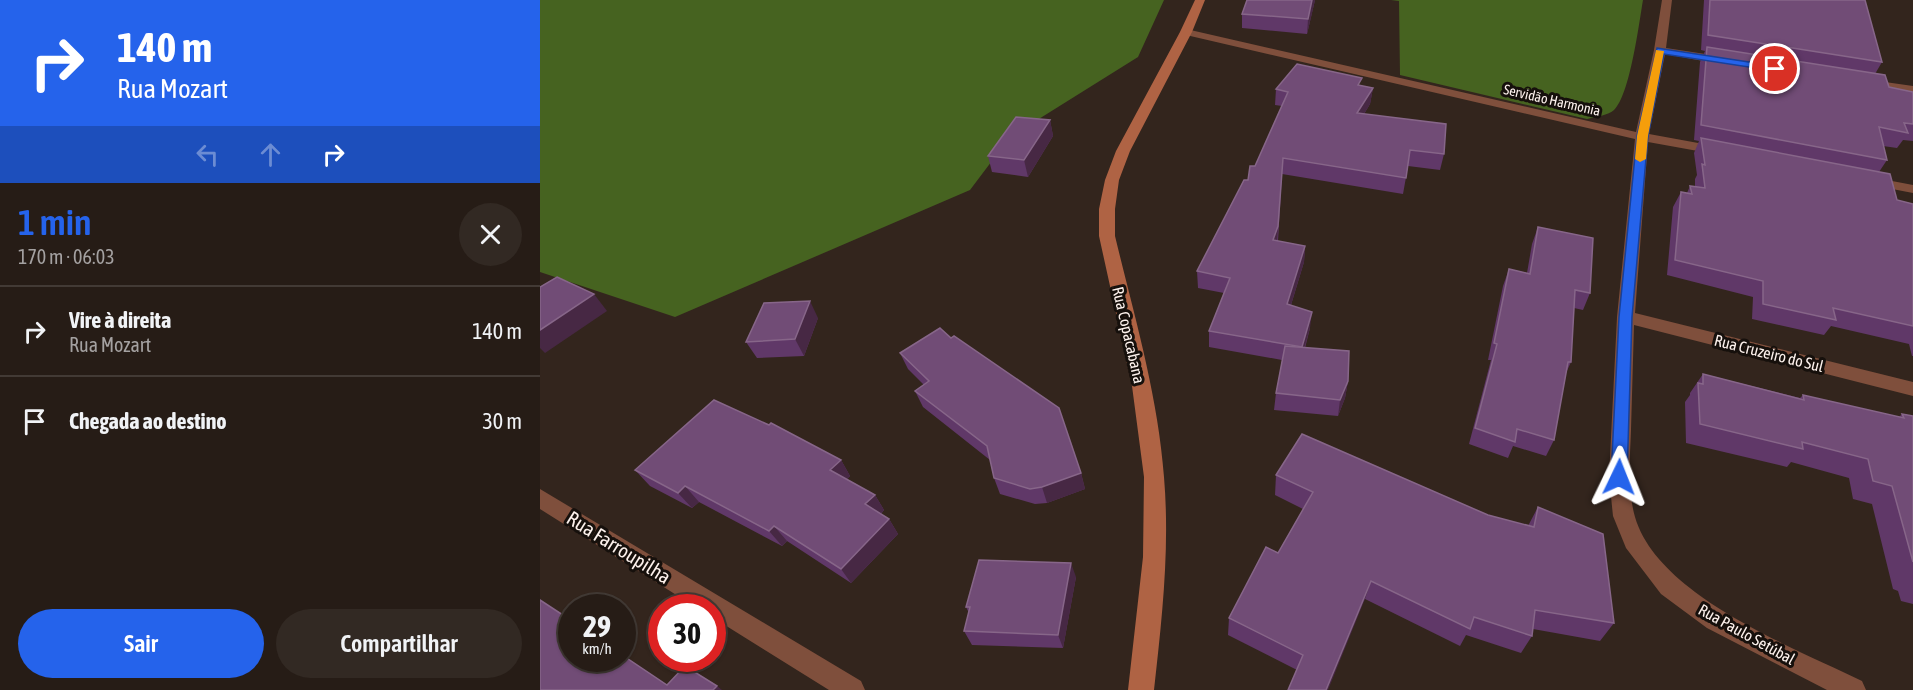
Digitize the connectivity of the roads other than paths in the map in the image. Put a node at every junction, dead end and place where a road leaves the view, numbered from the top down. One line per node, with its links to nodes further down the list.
1 (1200, 0): 3 (main road, Rua Copacabana)
2 (1667, 0): 4 (street, Rua Paulo Setúbal)
3 (1186, 32): 8 (street, Servidão Harmonia); 16 (main road, Rua Copacabana)
4 (1660, 50): 5 (street); 8 (street, Rua Paulo Setúbal)
5 (1740, 63)
6 (1856, 81): 7 (street)
7 (1913, 90)
8 (1642, 136): 9 (street, Servidão Harmonia); 12 (street, Rua Paulo Setúbal)
9 (1736, 155)
10 (1854, 177): 11 (street)
11 (1913, 189)
12 (1626, 317): 13 (street, Rua Cruzeiro do Sul); 17 (street, Rua Paulo Setúbal)
13 (1913, 389)
14 (540, 498): 15 (street, Rua Farroupilha)
15 (852, 690)
16 (1141, 690)
17 (1853, 690)

